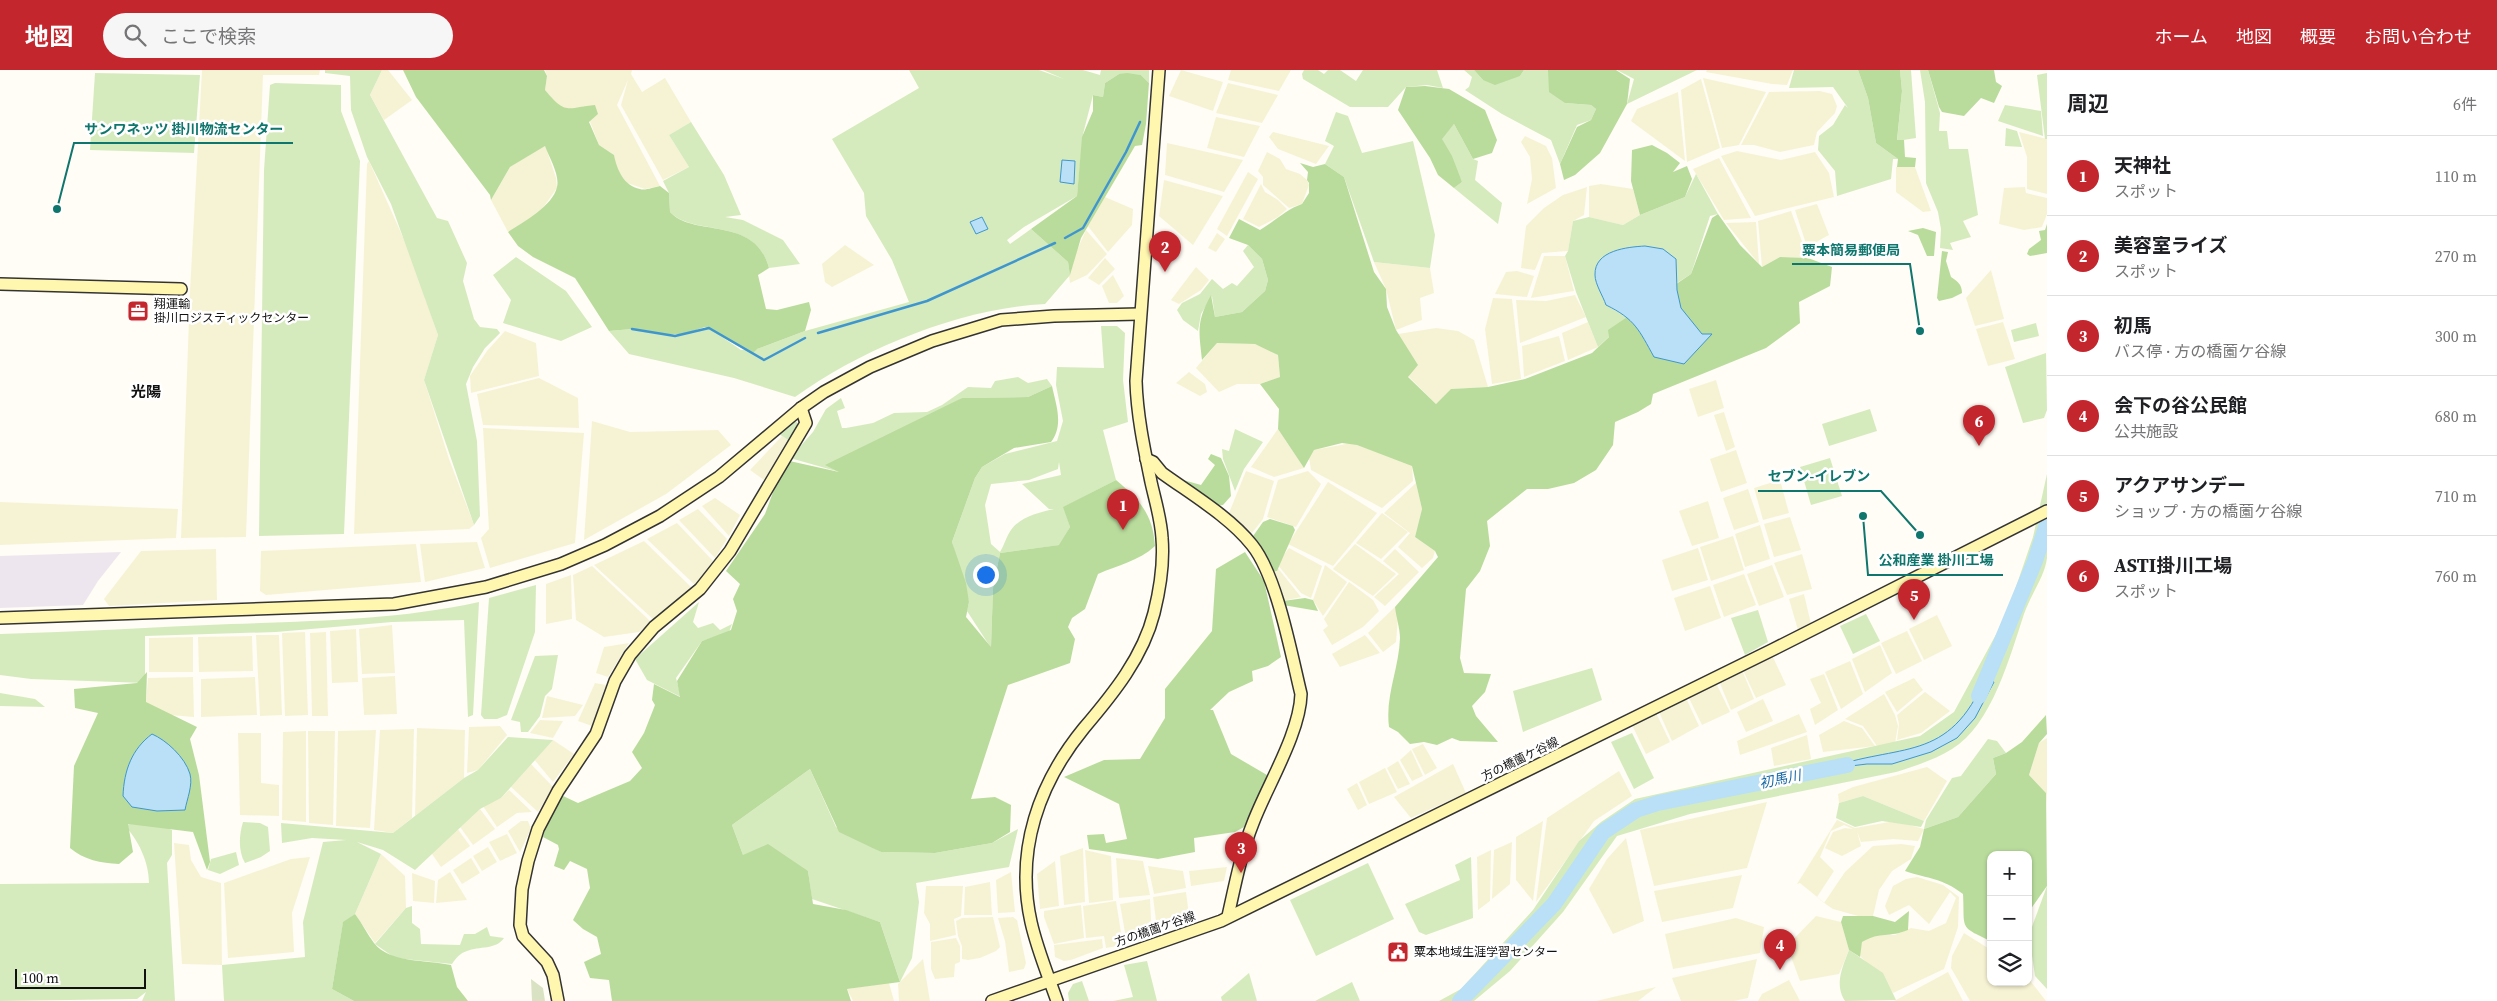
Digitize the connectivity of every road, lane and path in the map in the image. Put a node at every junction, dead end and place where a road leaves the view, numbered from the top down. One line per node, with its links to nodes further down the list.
1 (1159, 70): 4 (street)
2 (0, 284): 3 (street)
3 (181, 289)
4 (1139, 314): 5 (street); 6 (street)
5 (801, 408): 8 (street); 11 (street)
6 (1146, 459): 9 (street); 10 (street)
7 (2047, 511): 9 (street, 方の橋薗ケ谷線)
8 (0, 618)
9 (1228, 916): 10 (street, 方の橋薗ケ谷線)
10 (1050, 980): 12 (street, 方の橋薗ケ谷線); 13 (street)
11 (558, 1001)
12 (992, 1001)
13 (1057, 1001)

